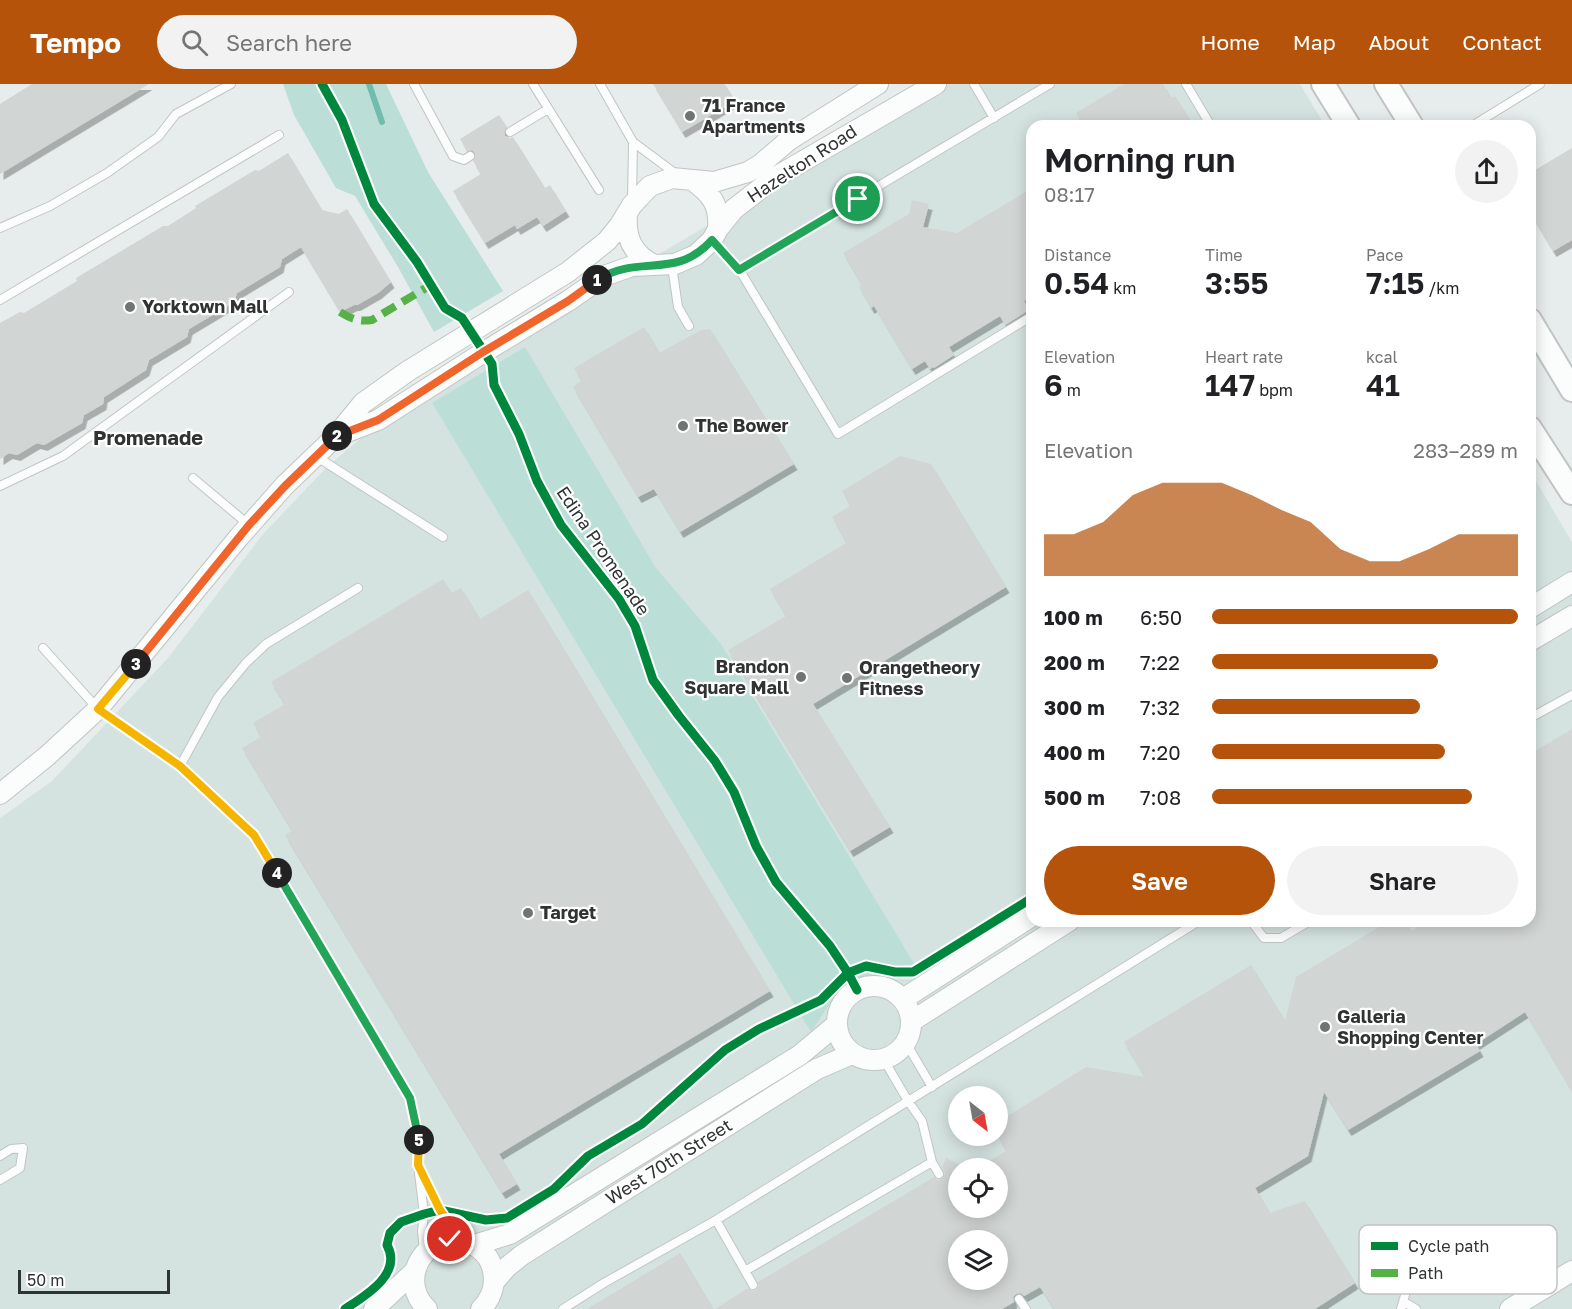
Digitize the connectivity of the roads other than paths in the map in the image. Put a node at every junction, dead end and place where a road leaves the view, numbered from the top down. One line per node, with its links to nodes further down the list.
1 (231, 84): 26 (lane)
2 (414, 84): 22 (lane)
3 (533, 84): 13 (lane)
4 (600, 84): 21 (lane)
5 (877, 84): 23 (street, Hazelton Road)
6 (936, 84): 27 (street, Hazelton Road)
7 (974, 84): 14 (lane)
8 (1050, 84): 14 (lane)
9 (1186, 84): 15 (lane)
10 (1323, 84): 16 (main road)
11 (1386, 84): 17 (main road)
12 (1540, 84): 18 (lane)
13 (548, 109): 19 (lane); 24 (lane)
14 (994, 118): 29 (lane)
15 (1207, 120)
16 (1345, 120)
17 (1408, 120)
18 (1482, 120)
19 (510, 132)
20 (279, 135): 31 (lane)
21 (633, 142): 23 (lane); 25 (lane)
22 (470, 156)
23 (687, 179): 25 (street, Hazelton Road); 27 (street)
24 (599, 190)
25 (629, 209): 28 (street); 36 (street, Hazelton Road)
26 (0, 228)
27 (715, 235): 28 (street, Hazelton Road); 29 (lane)
28 (663, 265): 33 (lane); 36 (street, Hazelton Road)
29 (739, 270): 32 (lane)
30 (289, 292): 40 (lane)
31 (0, 300)
32 (1026, 320)
33 (689, 326)
34 (1536, 330): 35 (main road)
35 (1572, 390)
36 (335, 437): 38 (street, Hazelton Road)
37 (1536, 437): 41 (main road)
38 (315, 456): 42 (street, Hazelton Road); 43 (lane)
39 (193, 478): 42 (lane)
40 (0, 486)
41 (1572, 493)
42 (249, 525): 51 (street, Hazelton Road)
43 (444, 537)
44 (1572, 582): 46 (street)
45 (358, 588): 53 (lane)
46 (1536, 604)
47 (1572, 616): 48 (street)
48 (1536, 637)
49 (43, 648): 51 (lane)
50 (1572, 695): 52 (lane)
51 (98, 709): 53 (lane); 54 (street, Hazelton Road)
52 (1536, 715)
53 (180, 766): 70 (lane)
54 (0, 794)
55 (1026, 920): 60 (street)
56 (1060, 927): 61 (street)
57 (1189, 927): 66 (lane)
58 (1256, 927): 59 (lane)
59 (1300, 927)
60 (903, 999): 61 (street); 62 (street)
61 (912, 1021): 63 (street)
62 (836, 1025): 64 (street); 74 (street, West 70th Street)
63 (906, 1043): 65 (street); 66 (lane)
64 (852, 1054): 65 (street); 80 (street, West 70th Street)
65 (884, 1060): 67 (lane)
66 (932, 1087): 67 (lane)
67 (908, 1101): 69 (lane); 73 (lane)
68 (0, 1156): 72 (lane)
69 (932, 1162): 71 (lane); 77 (lane)
70 (418, 1165): 74 (lane); 75 (lane)
71 (939, 1174)
72 (0, 1180)
73 (716, 1220): 77 (lane); 88 (lane)
74 (467, 1242): 75 (street, West 70th Street); 80 (street)
75 (424, 1253): 76 (street)
76 (415, 1271): 86 (street); 87 (street)
77 (746, 1271): 81 (lane)
78 (1572, 1271): 79 (street)
79 (1557, 1280)
80 (494, 1282): 85 (street)
81 (753, 1285)
82 (1534, 1294): 91 (street)
83 (1019, 1299): 89 (lane)
84 (1402, 1306): 90 (lane)
85 (485, 1307)
86 (374, 1309)
87 (428, 1309)
88 (564, 1309)
89 (1026, 1309)
90 (1416, 1309)
91 (1510, 1309)

